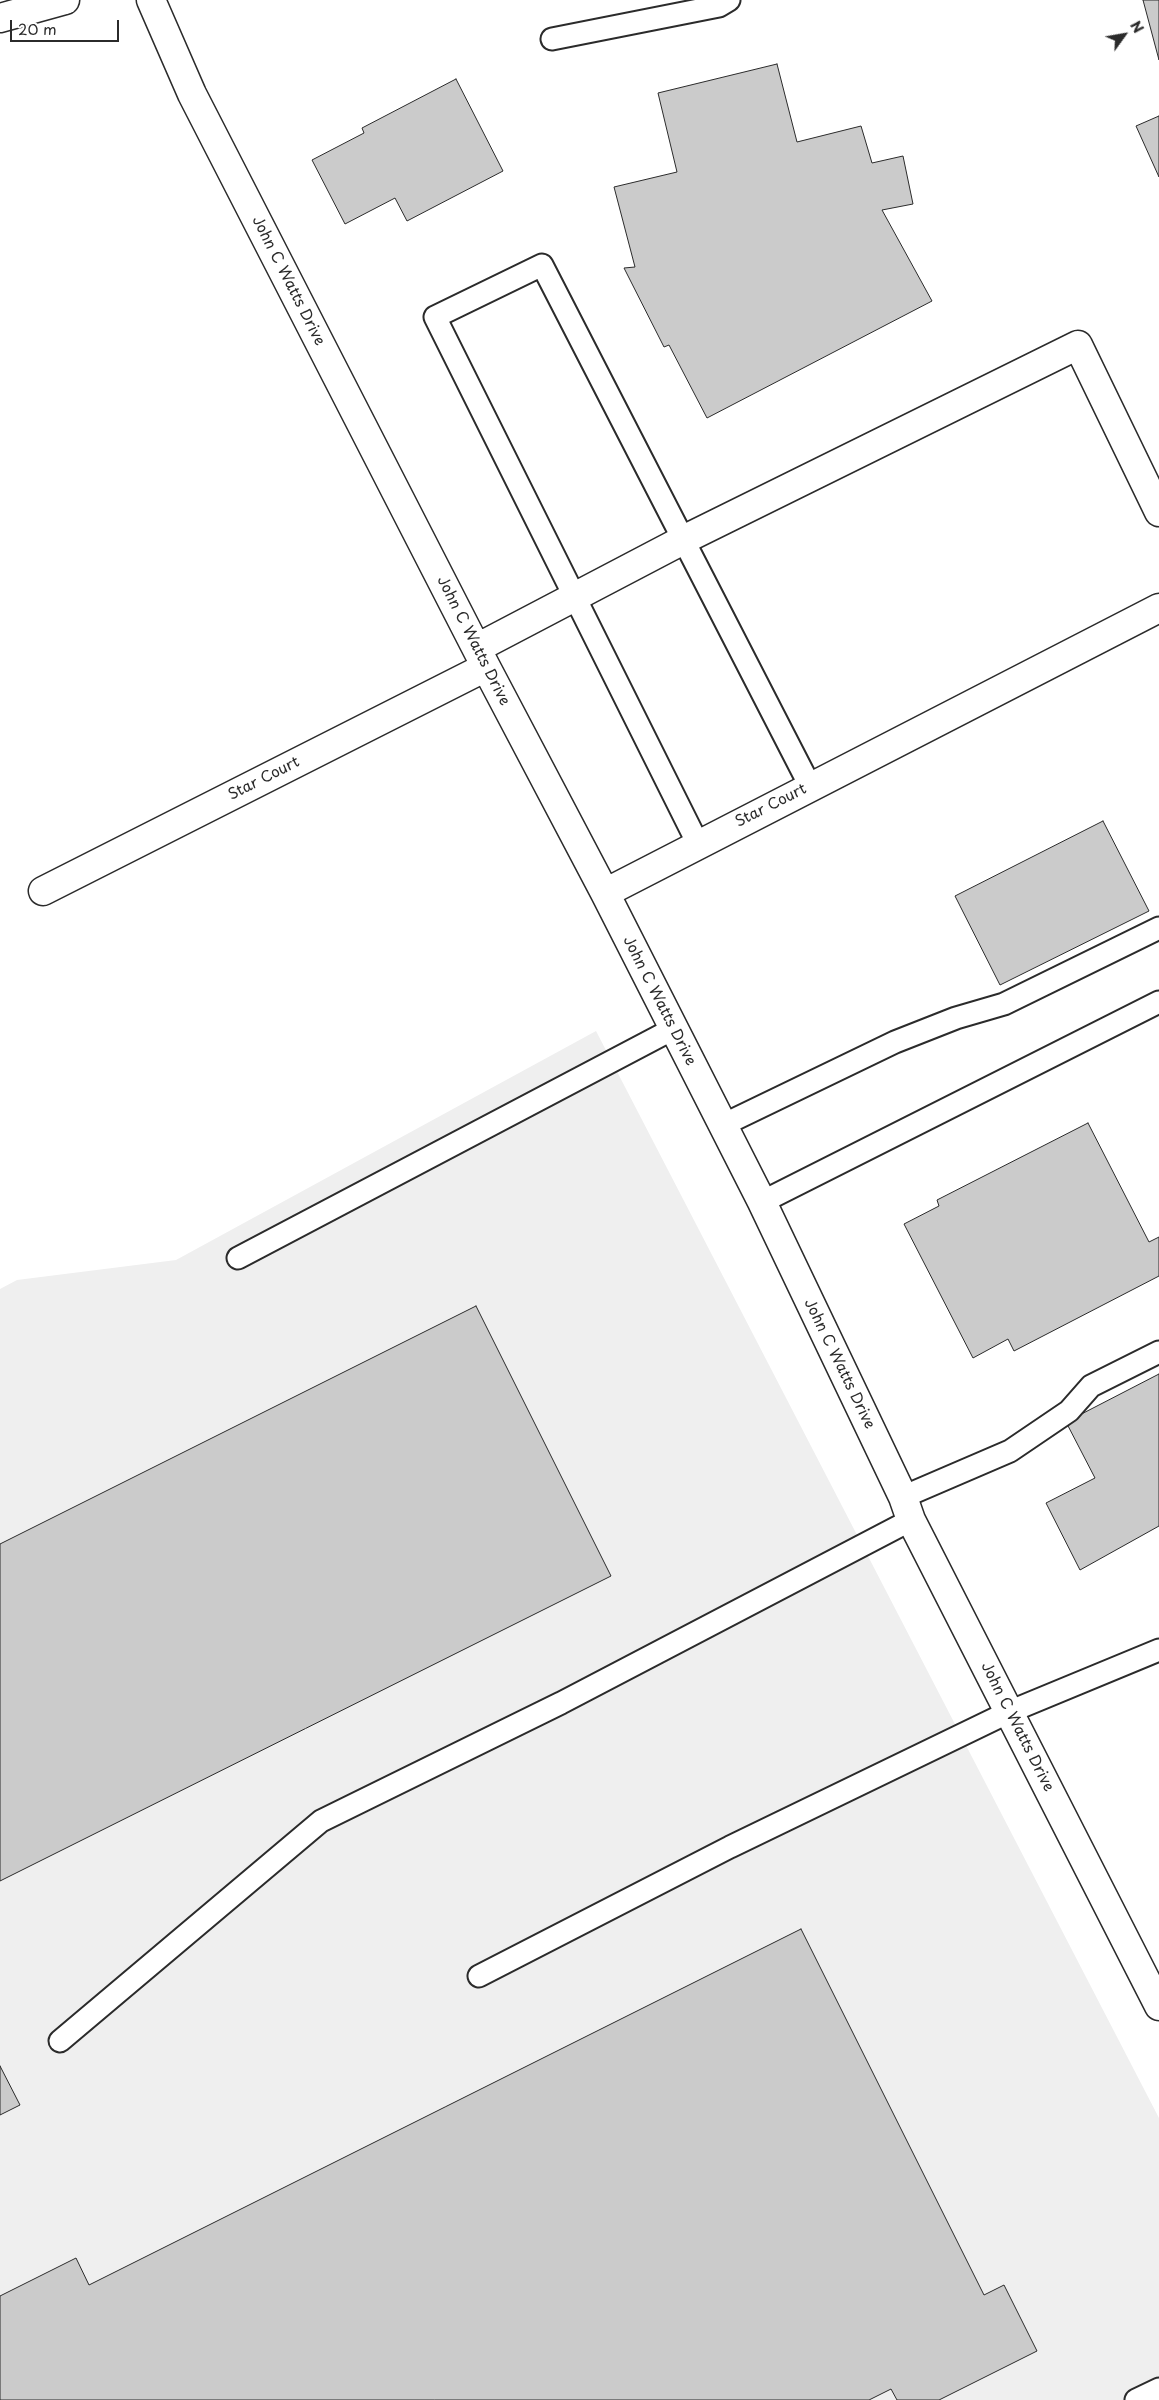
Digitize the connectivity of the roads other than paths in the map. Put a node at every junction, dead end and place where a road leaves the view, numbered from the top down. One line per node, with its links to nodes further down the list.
1 (65, 0): 4 (street)
2 (151, 0): 10 (street, John C Watts Drive)
3 (729, 0): 5 (lane)
4 (0, 18)
5 (552, 39)
6 (1159, 512): 7 (street, Star Court)
7 (683, 540): 8 (street, Star Court); 8 (lane); 11 (lane)
8 (575, 597): 10 (street, Star Court); 12 (lane)
9 (1159, 608): 11 (street, Star Court)
10 (482, 657): 13 (street, Star Court); 14 (street, John C Watts Drive)
11 (810, 786): 12 (street, Star Court)
12 (698, 844): 14 (street, Star Court)
13 (43, 891)
14 (605, 892): 17 (street, John C Watts Drive)
15 (1159, 928): 18 (lane)
16 (1159, 1002): 19 (lane)
17 (673, 1029): 18 (street, John C Watts Drive); 20 (lane)
18 (722, 1125): 19 (street, John C Watts Drive)
19 (762, 1202): 22 (street, John C Watts Drive)
20 (238, 1258)
21 (1159, 1352): 22 (lane)
22 (907, 1508): 24 (street, John C Watts Drive); 27 (lane)
23 (1159, 1650): 24 (lane)
24 (1009, 1712): 25 (lane); 26 (street, John C Watts Drive)
25 (479, 1976)
26 (1159, 2006)
27 (60, 2041)
28 (1159, 2389): 29 (lane)
29 (1136, 2400)

